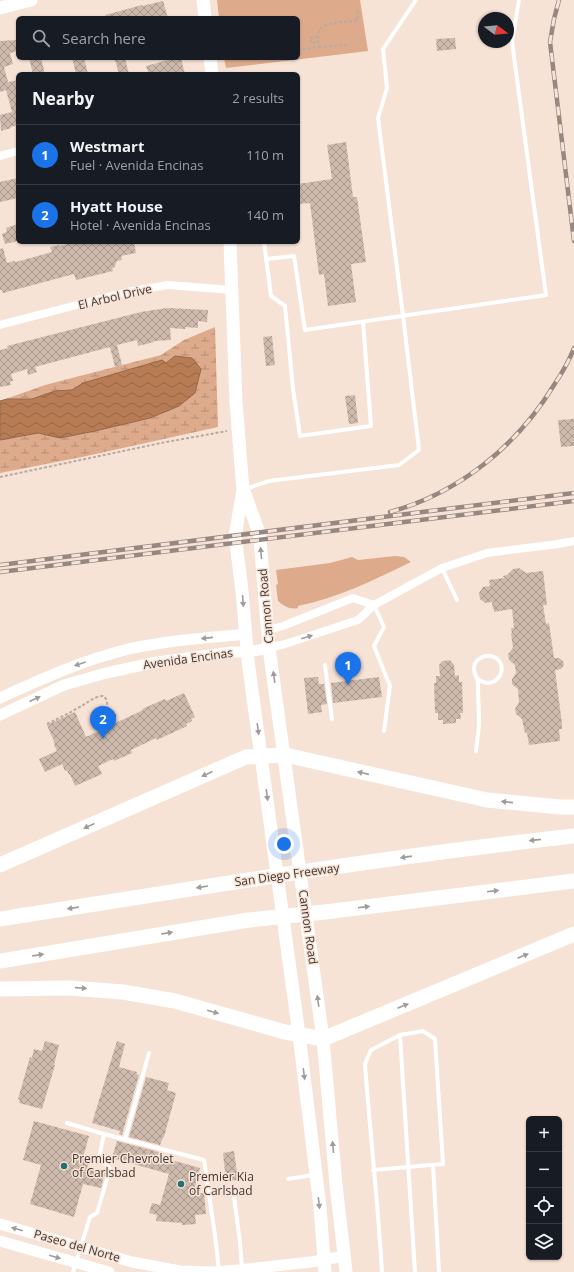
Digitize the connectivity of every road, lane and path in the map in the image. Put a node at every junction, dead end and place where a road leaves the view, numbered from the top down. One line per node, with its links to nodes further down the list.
1 (31, 0): 5 (main road)
2 (203, 0): 7 (main road)
3 (416, 0): 21 (lane)
4 (519, 0): 21 (lane)
5 (0, 8)
6 (359, 10): 8 (path)
7 (205, 16)
8 (318, 37): 9 (path); 9 (path)
9 (318, 42): 11 (path)
10 (347, 45): 11 (path)
11 (319, 47): 12 (path)
12 (300, 50)
13 (210, 60): 14 (main road)
14 (212, 72)
15 (16, 152): 16 (street)
16 (0, 156)
17 (230, 244): 20 (main road, Cannon Road)
18 (264, 244): 19 (lane)
19 (266, 259): 22 (lane); 22 (lane)
20 (232, 290): 23 (street, El Arbol Drive); 24 (main road, Cannon Road)
21 (403, 316): 22 (lane); 26 (lane)
22 (363, 322)
23 (0, 325)
24 (238, 430): 25 (path); 26 (main road, Cannon Road)
25 (0, 478)
26 (243, 490): 31 (main road, Cannon Road, one-way to 26); 32 (main road, Cannon Road, one-way to 32)
27 (574, 541): 28 (street, Avenida Encinas)
28 (442, 568): 29 (lane); 30 (street, Avenida Encinas)
29 (457, 600)
30 (374, 605): 31 (street); 33 (street, Avenida Encinas, one-way to 30); 42 (lane)
31 (268, 630): 33 (main road, Cannon Road)
32 (246, 634): 34 (main road, Cannon Road); 37 (street, Avenida Encinas, one-way to 37)
33 (269, 648): 34 (street, Avenida Encinas); 44 (main road, Cannon Road, one-way to 33)
34 (248, 652): 39 (street, Avenida Encinas, one-way to 34); 45 (main road, Cannon Road, one-way to 45)
35 (325, 665): 40 (lane)
36 (478, 679): 36 (lane); 43 (lane)
37 (0, 698)
38 (108, 707): 41 (path)
39 (0, 715)
40 (332, 719)
41 (47, 724)
42 (384, 731)
43 (476, 752)
44 (284, 755): 45 (highway); 46 (highway, one-way to 44); 56 (main road, Cannon Road, one-way to 44)
45 (261, 757): 48 (highway, one-way to 48); 54 (main road, Cannon Road, one-way to 54)
46 (574, 807)
47 (574, 836): 50 (highway, San Diego Freeway, one-way to 50)
48 (0, 865)
49 (574, 881): 52 (highway, one-way to 49)
50 (0, 919)
51 (574, 934): 56 (highway, one-way to 51)
52 (0, 961)
53 (0, 989): 54 (highway, one-way to 54)
54 (299, 1035): 56 (highway); 64 (main road, Cannon Road, one-way to 64)
55 (400, 1035): 61 (lane); 62 (lane); 63 (lane)
56 (323, 1039): 70 (main road, Cannon Road, one-way to 56)
57 (149, 1053): 60 (lane)
58 (66, 1123): 59 (lane)
59 (104, 1134): 60 (lane); 69 (lane)
60 (125, 1139): 74 (lane)
61 (433, 1165): 62 (lane); 79 (lane)
62 (408, 1167): 63 (lane); 78 (lane)
63 (374, 1170): 77 (lane)
64 (316, 1174): 65 (lane); 71 (main road, Cannon Road, one-way to 71)
65 (288, 1179)
66 (233, 1190): 73 (lane)
67 (0, 1224): 69 (street, Paseo del Norte, one-way to 67)
68 (0, 1241): 72 (street, Paseo del Norte, one-way to 72)
69 (81, 1248): 72 (lane); 74 (street, Paseo del Norte)
70 (345, 1256): 71 (street, Paseo del Norte); 76 (main road, Cannon Road)
71 (325, 1266): 73 (street, Paseo del Norte)
72 (75, 1267): 75 (street, Paseo del Norte)
73 (242, 1269): 74 (street, Paseo del Norte)
74 (219, 1271)
75 (109, 1272)
76 (346, 1272)
77 (382, 1272)
78 (415, 1272)
79 (439, 1272)

